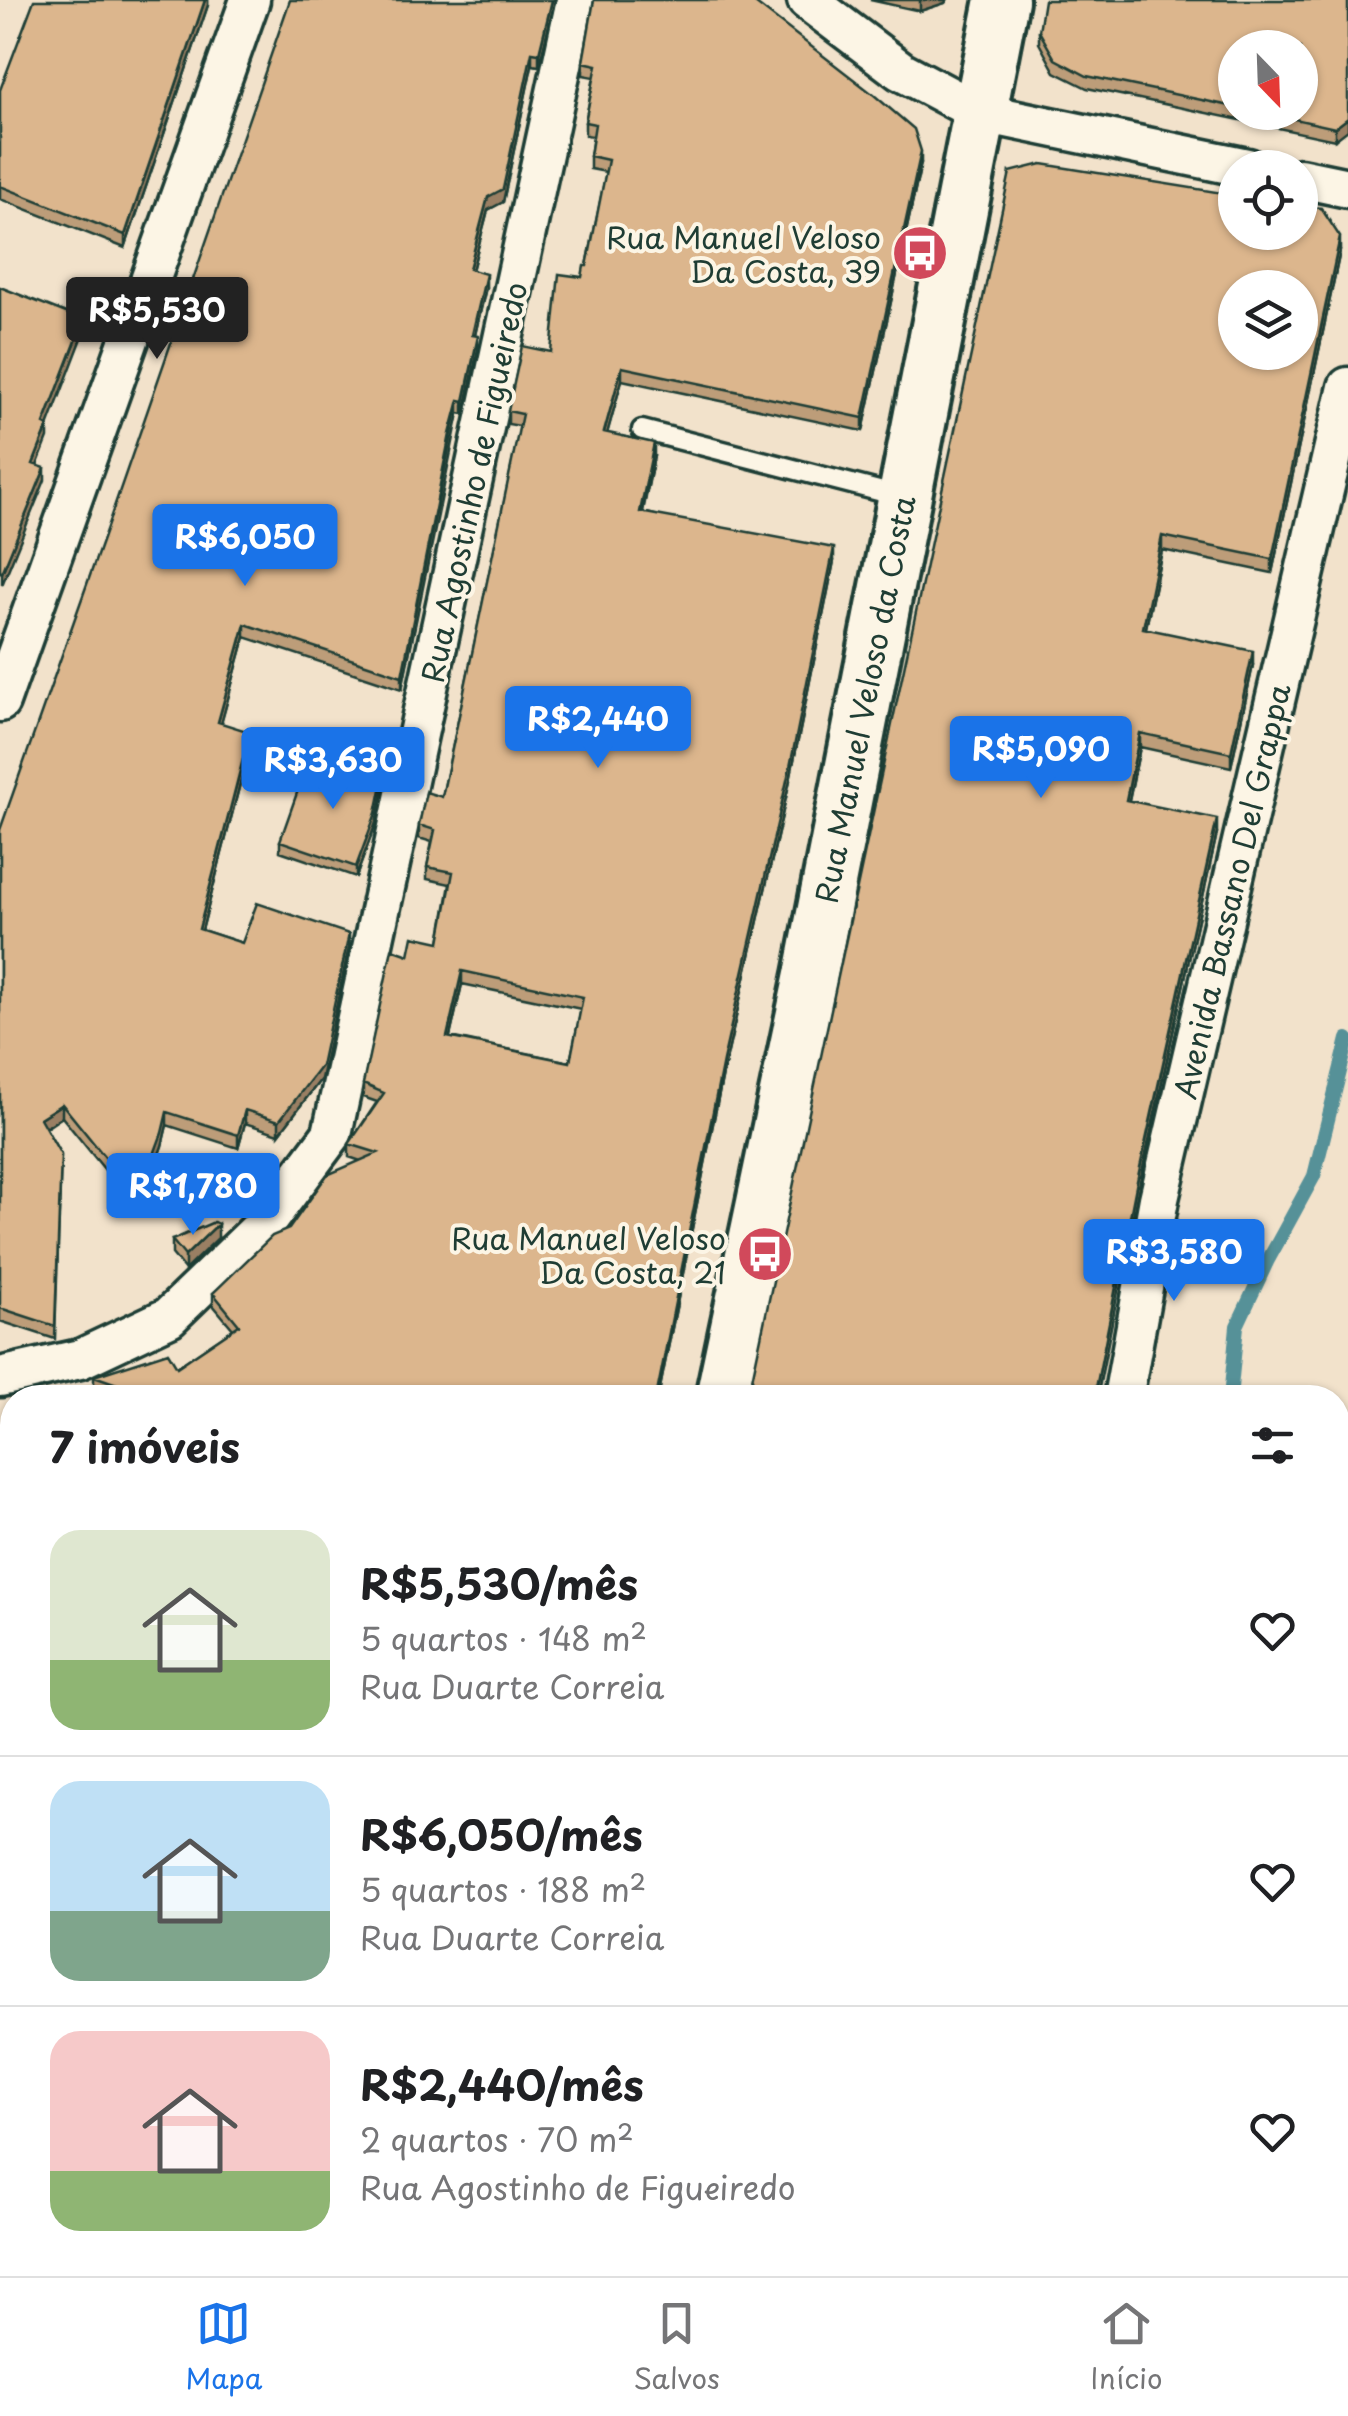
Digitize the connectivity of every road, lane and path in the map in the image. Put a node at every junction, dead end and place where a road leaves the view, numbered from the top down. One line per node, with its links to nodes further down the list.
1 (250, 0): 12 (street)
2 (576, 0): 13 (street, Rua Agostinho de Figueiredo)
3 (807, 0): 5 (street)
4 (1002, 0): 5 (main road, Rua Manuel Veloso da Costa)
5 (978, 112): 6 (street); 11 (main road, Rua Manuel Veloso da Costa)
6 (1218, 162)
7 (1318, 182): 8 (street)
8 (1348, 188)
9 (1348, 388): 15 (street, Avenida Bassano Del Grappa)
10 (642, 430): 11 (lane)
11 (904, 498): 14 (main road, Rua Manuel Veloso da Costa)
12 (0, 702)
13 (0, 1377)
14 (725, 1385)
15 (1125, 1385)

